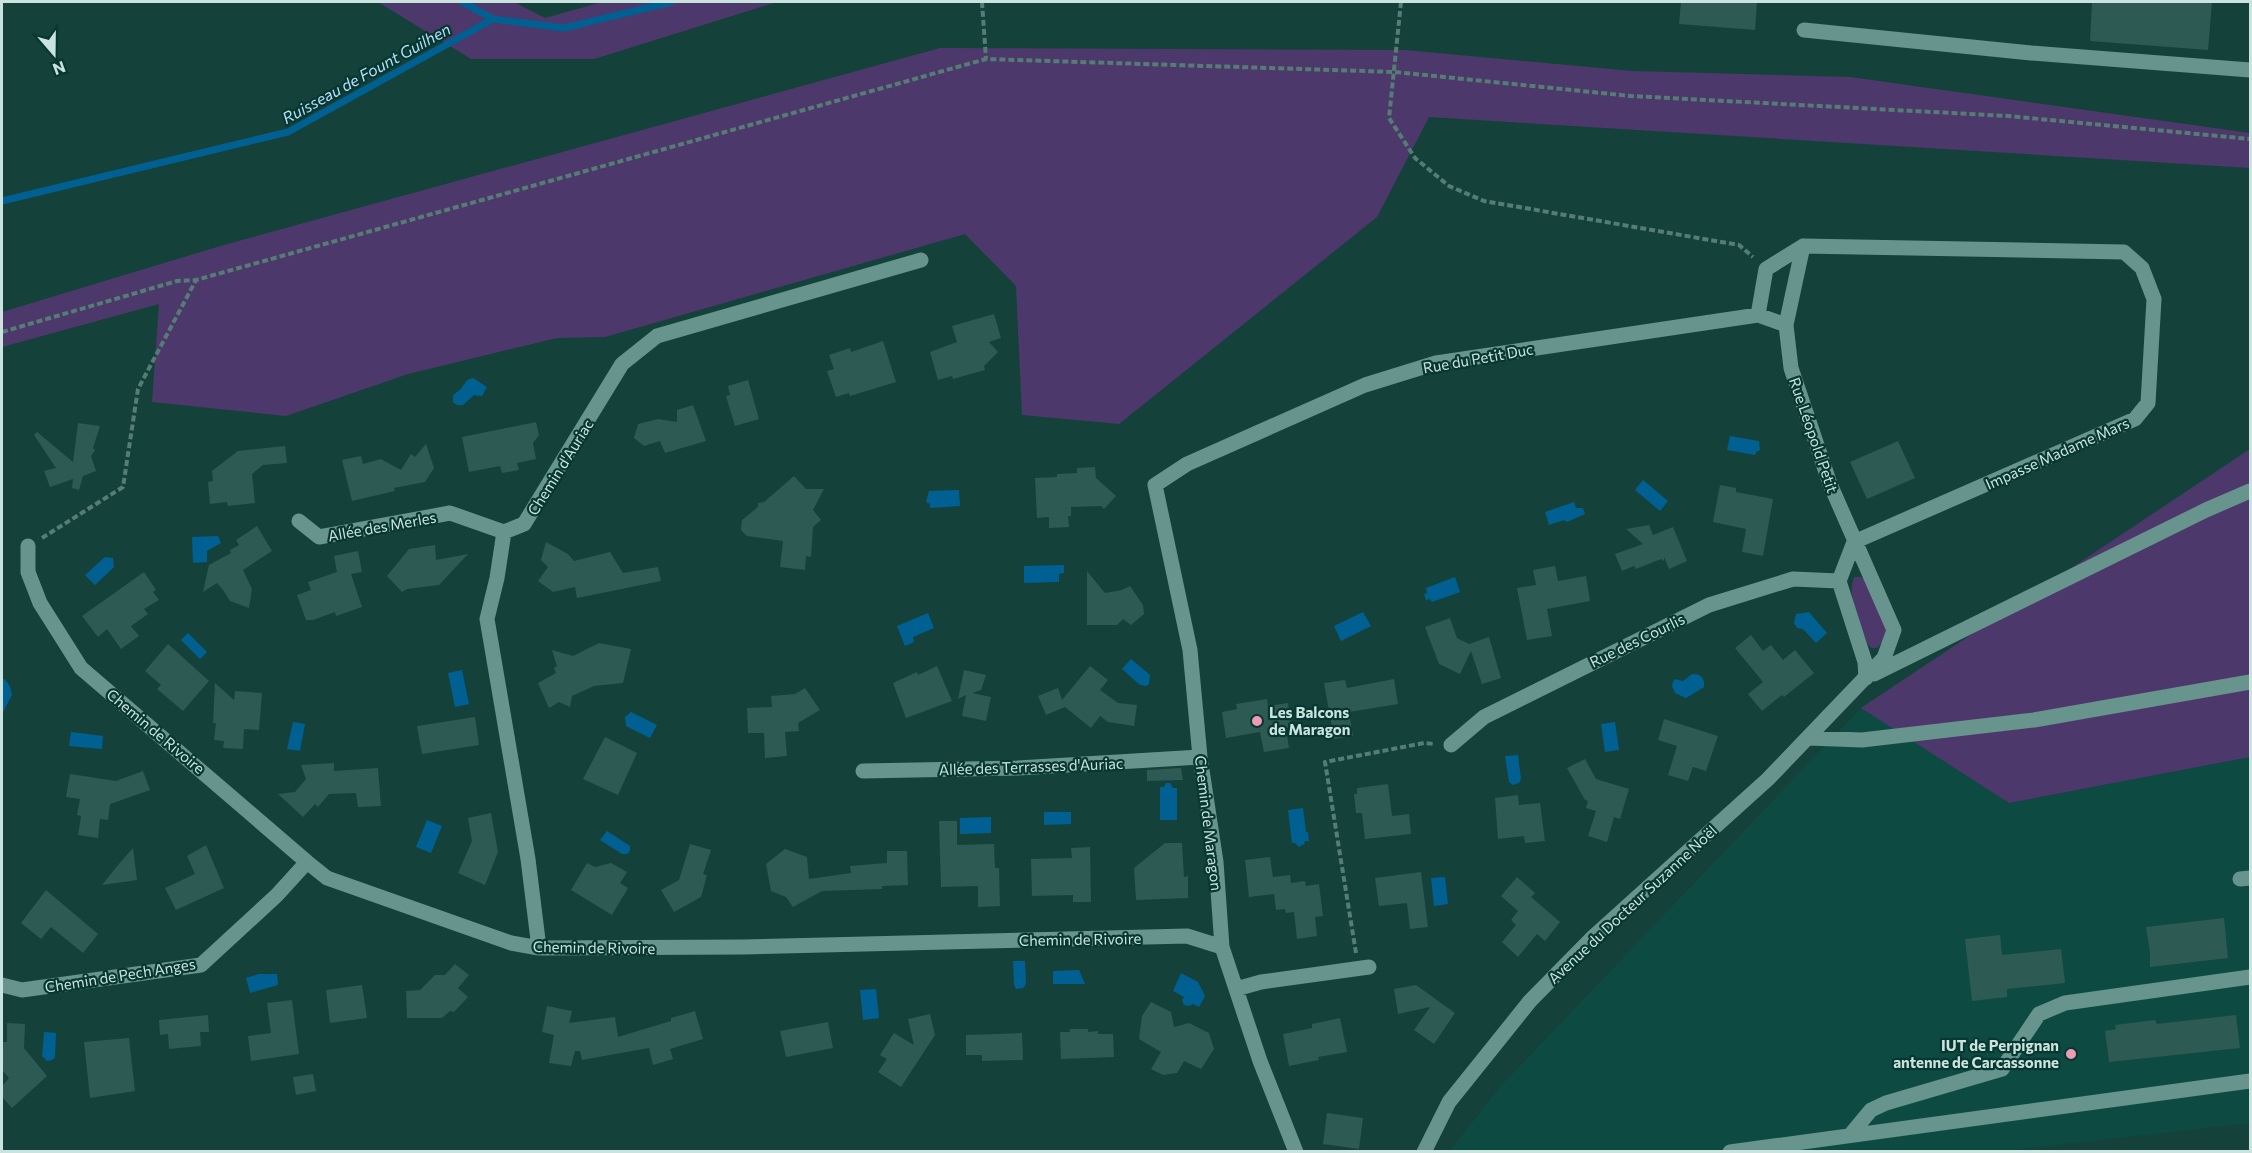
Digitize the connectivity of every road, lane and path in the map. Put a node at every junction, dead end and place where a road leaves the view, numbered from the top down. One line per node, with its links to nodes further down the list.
1 (982, 2): 4 (path)
2 (1401, 2): 6 (path)
3 (1804, 30): 5 (street)
4 (986, 59): 6 (path); 11 (path)
5 (2250, 70)
6 (1395, 72): 7 (path); 10 (path)
7 (2250, 139)
8 (1803, 246): 10 (street); 13 (street); 19 (street, Impasse Madame Mars)
9 (921, 260): 18 (street, Chemin d'Auriac)
10 (1766, 269): 12 (street)
11 (196, 280): 14 (path); 20 (path)
12 (1758, 315): 13 (street, Rue du Petit Duc); 15 (street, Rue du Petit Duc)
13 (1786, 325): 19 (street, Rue Léopold Petit)
14 (2, 332)
15 (1155, 485): 26 (street, Chemin de Maragon)
16 (2250, 490): 22 (street)
17 (299, 521): 18 (street, Allée des Merles)
18 (504, 532): 30 (street)
19 (1854, 542): 21 (street); 22 (street, Avenue du Docteur Suzanne Noël)
20 (28, 546): 28 (street, Chemin de Rivoire)
21 (1839, 581): 22 (street); 25 (street, Rue des Courlis)
22 (1866, 678): 24 (street, Avenue du Docteur Suzanne Noël)
23 (2250, 682): 24 (street)
24 (1808, 738): 38 (street, Avenue du Docteur Suzanne Noël)
25 (1451, 745): 31 (path)
26 (1200, 757): 27 (street, Allée des Terrasses d'Auriac); 29 (street, Chemin de Maragon)
27 (863, 771)
28 (306, 862): 30 (street, Chemin de Rivoire); 33 (street, Chemin de Pech Anges)
29 (1222, 947): 30 (street, Chemin de Rivoire); 34 (street, Chemin de Maragon)
30 (539, 948)
31 (1364, 968): 34 (street)
32 (2250, 977): 36 (street)
33 (2, 985)
34 (1236, 989): 37 (street, Chemin de Maragon)
35 (2250, 1081): 36 (street)
36 (1851, 1134): 39 (street)
37 (1296, 1152)
38 (1424, 1152)
39 (1730, 1152)

